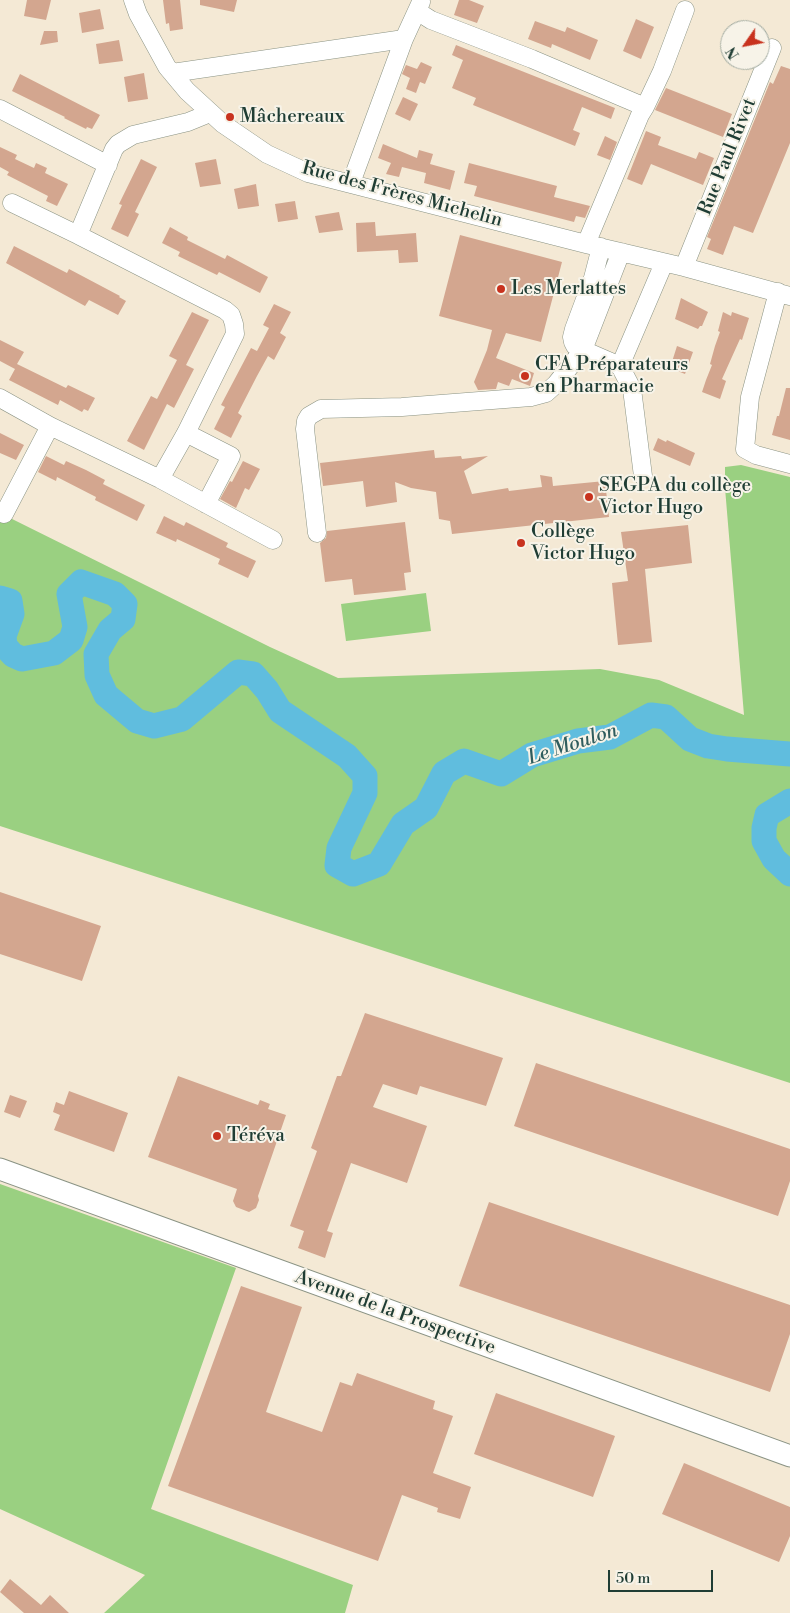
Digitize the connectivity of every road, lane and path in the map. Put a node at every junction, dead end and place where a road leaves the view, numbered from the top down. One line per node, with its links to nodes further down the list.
1 (133, 0): 6 (street, Rue des Frères Michelin)
2 (419, 5): 4 (street); 7 (street)
3 (686, 10): 7 (street)
4 (404, 39): 6 (street); 11 (street)
5 (772, 48): 17 (street, Rue Paul Rivet)
6 (172, 73): 9 (street, Rue des Frères Michelin)
7 (646, 107): 14 (street)
8 (0, 109): 10 (street)
9 (210, 113): 10 (street); 11 (street, Rue des Frères Michelin)
10 (108, 165): 13 (street)
11 (351, 183): 14 (street, Rue des Frères Michelin)
12 (12, 203): 13 (street)
13 (78, 235): 23 (street)
14 (593, 246): 15 (street, Rue des Frères Michelin); 19 (street)
15 (621, 252): 16 (street, Rue des Frères Michelin); 19 (street)
16 (664, 263): 17 (street, Rue des Frères Michelin); 20 (street)
17 (684, 267): 18 (street, Rue des Frères Michelin)
18 (784, 294): 24 (street)
19 (583, 350): 20 (street); 29 (street)
20 (620, 366): 25 (street)
21 (0, 398): 22 (street)
22 (50, 426): 26 (street); 28 (street)
23 (186, 433): 26 (street); 27 (street)
24 (790, 464)
25 (643, 476)
26 (160, 479): 27 (street)
27 (206, 504): 30 (street)
28 (4, 514)
29 (317, 533)
30 (273, 540)
31 (0, 1170): 32 (main road, Avenue de la Prospective)
32 (790, 1456)

